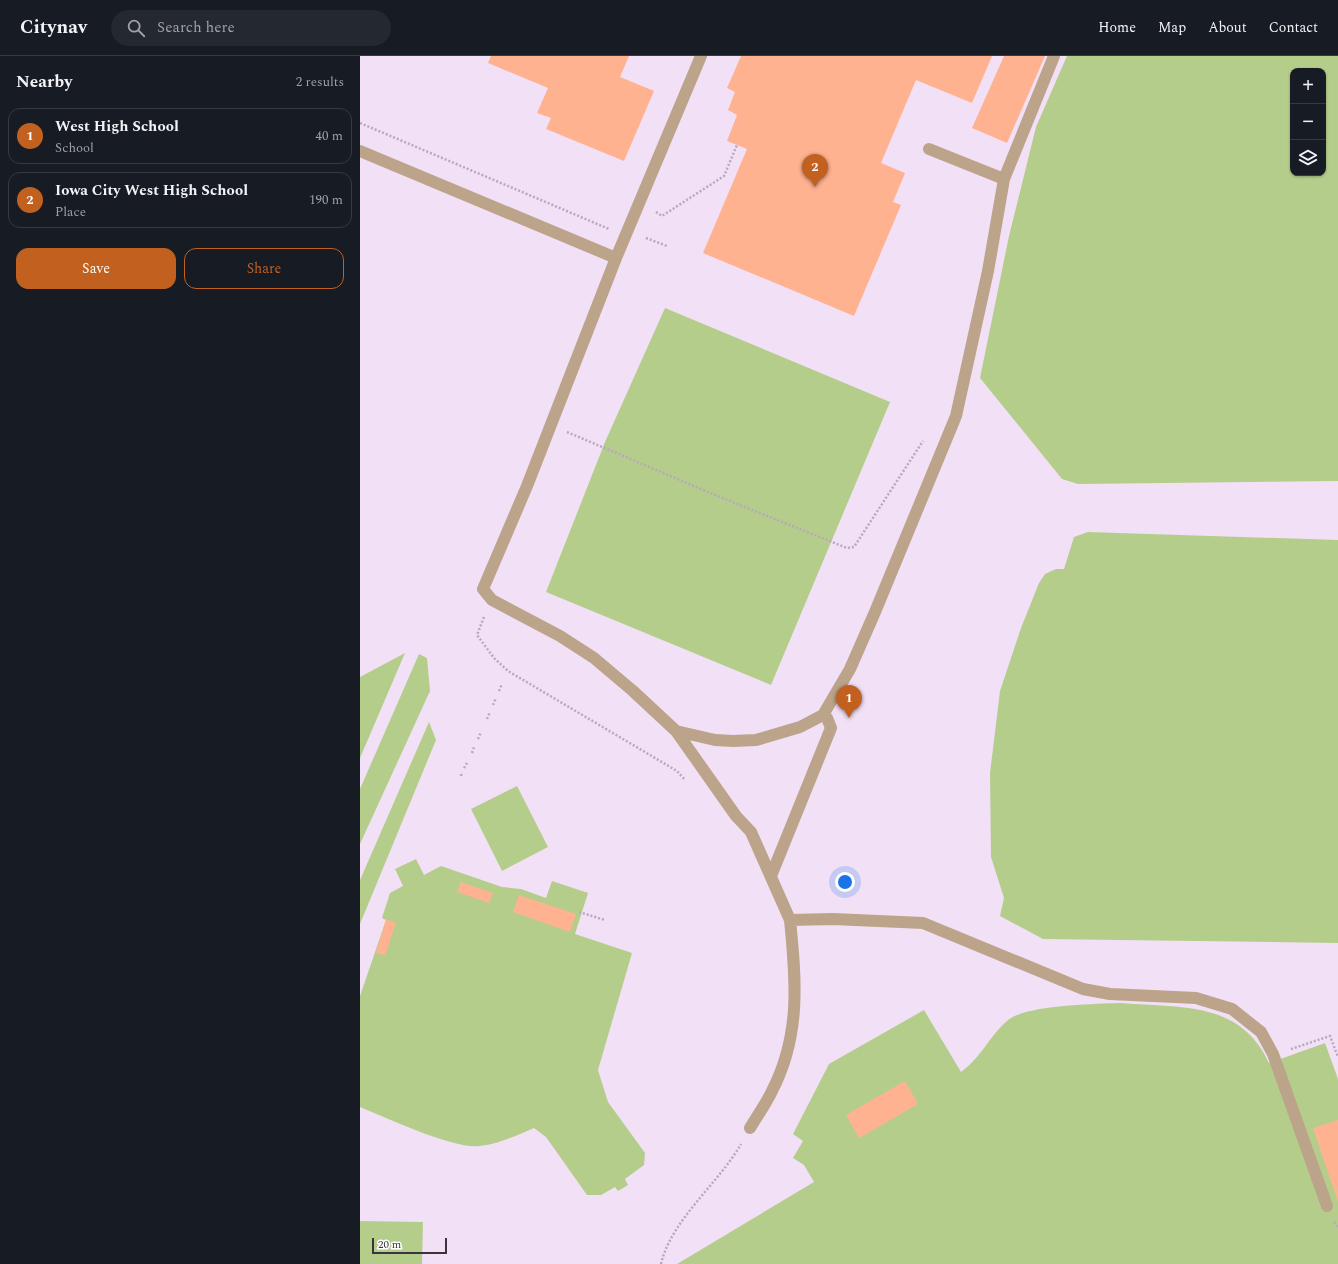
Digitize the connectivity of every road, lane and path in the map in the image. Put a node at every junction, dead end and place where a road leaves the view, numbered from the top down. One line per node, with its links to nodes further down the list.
1 (701, 56): 9 (lane)
2 (1054, 56): 7 (lane)
3 (360, 123): 9 (path)
4 (738, 145): 8 (path)
5 (929, 148): 7 (lane)
6 (360, 151): 11 (lane)
7 (1004, 179): 20 (lane)
8 (652, 218)
9 (625, 236): 10 (path); 11 (lane)
10 (667, 246)
11 (616, 258): 14 (lane)
12 (577, 436): 13 (path)
13 (925, 438)
14 (492, 600): 23 (lane); 31 (path)
15 (502, 684): 16 (path)
16 (499, 691)
17 (496, 698): 18 (path)
18 (493, 705)
19 (490, 712): 21 (path)
20 (824, 714): 23 (lane); 32 (lane)
21 (487, 720)
22 (481, 732): 24 (path)
23 (676, 732): 32 (lane)
24 (478, 739)
25 (474, 747): 26 (path)
26 (472, 753)
27 (467, 763): 28 (path)
28 (464, 768)
29 (462, 772): 30 (path)
30 (461, 776)
31 (689, 784)
32 (771, 876): 35 (lane)
33 (579, 912): 34 (path)
34 (605, 920)
35 (790, 920): 36 (lane); 38 (lane)
36 (1273, 1054): 37 (path); 39 (lane)
37 (1338, 1057)
38 (750, 1128): 40 (path)
39 (1326, 1206)
40 (661, 1264)

